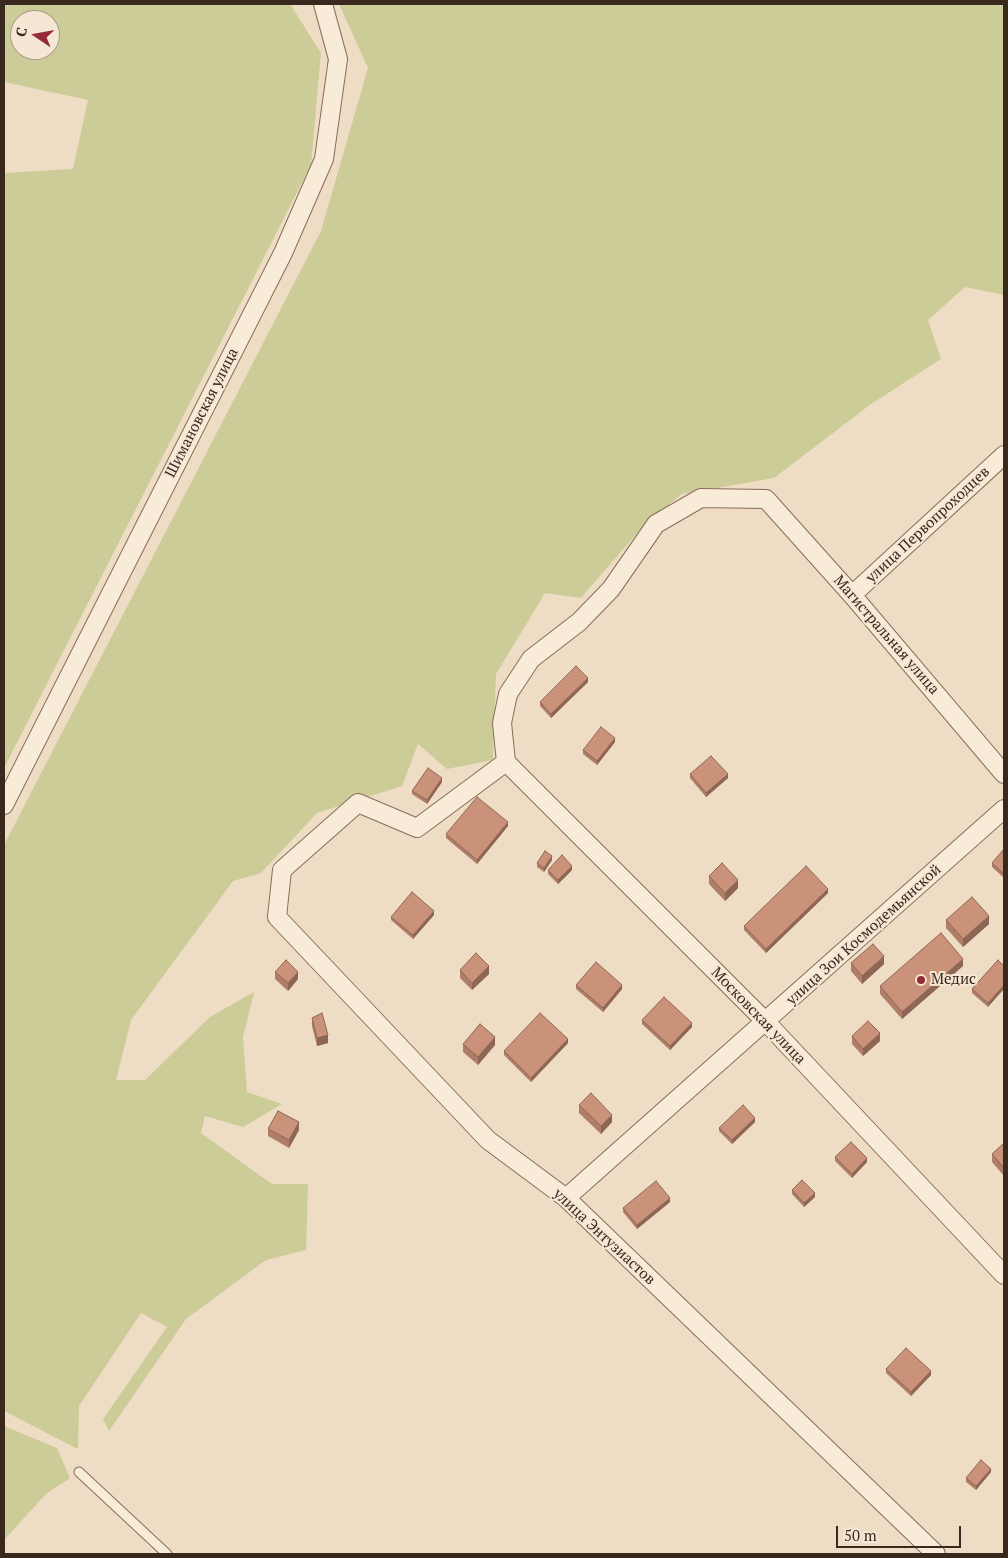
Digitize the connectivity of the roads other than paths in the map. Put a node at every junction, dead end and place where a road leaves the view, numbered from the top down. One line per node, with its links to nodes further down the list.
1 (324, 4): 6 (street, Шимановская улица)
2 (1004, 456): 3 (street, улица Первопроходцев)
3 (852, 595): 4 (street, Магистральная улица); 5 (street, Магистральная улица)
4 (506, 762): 8 (street, Московская улица); 9 (street, улица Энтузиастов)
5 (1004, 774)
6 (4, 805)
7 (1004, 809): 8 (street, улица Зои Космодемьянской)
8 (766, 1022): 9 (street, улица Зои Космодемьянской); 10 (street, Московская улица)
9 (566, 1198): 13 (street, улица Энтузиастов)
10 (1004, 1275)
11 (79, 1472): 12 (lane)
12 (167, 1554)
13 (936, 1554)

